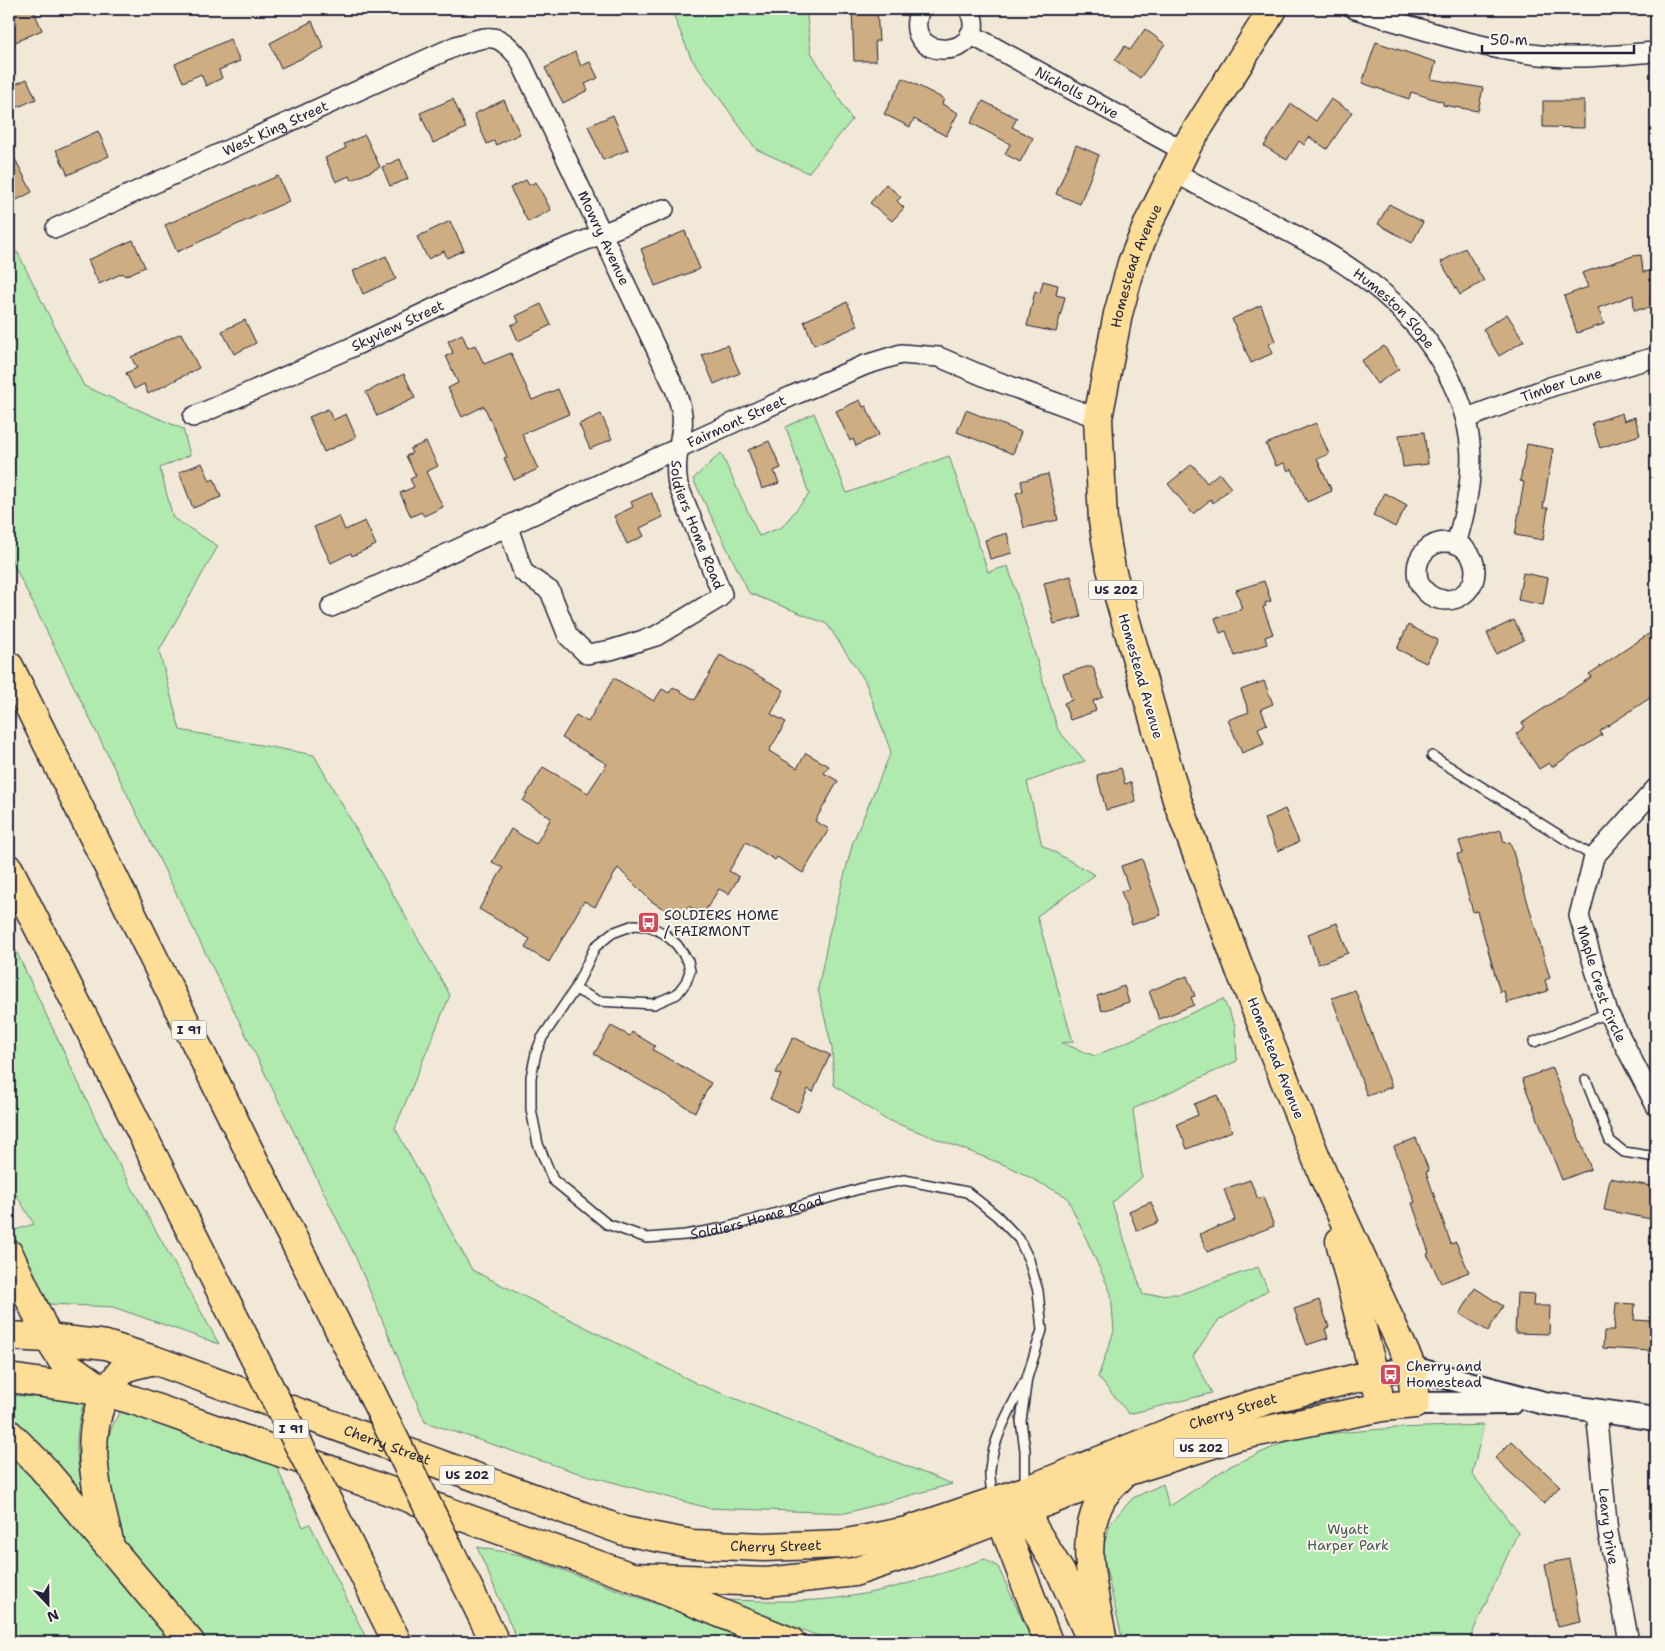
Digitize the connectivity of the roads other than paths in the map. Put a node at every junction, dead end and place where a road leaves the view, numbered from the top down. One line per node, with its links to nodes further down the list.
1 (920, 9): 5 (street)
2 (969, 9): 5 (street)
3 (1274, 9): 8 (main road, Homestead Avenue / US 202)
4 (1355, 9): 7 (street)
5 (970, 34): 8 (street, Nicholls Drive)
6 (498, 38): 10 (street, West King Street); 11 (street, Mowry Avenue)
7 (1656, 52)
8 (1179, 161): 14 (main road, Homestead Avenue / US 202); 15 (street, Humeston Slope)
9 (664, 209): 11 (street, Skyview Street)
10 (56, 228)
11 (600, 234): 13 (street, Skyview Street); 16 (street, Mowry Avenue)
12 (1656, 356): 15 (street, Timber Lane)
13 (193, 417)
14 (1098, 418): 16 (street, Fairmont Street); 31 (main road, Homestead Avenue / US 202)
15 (1467, 418): 18 (street, Humeston Slope)
16 (676, 448): 17 (street, Fairmont Street); 17 (street, Soldiers Home Road)
17 (508, 527): 19 (street, Fairmont Street)
18 (1456, 544)
19 (332, 607)
20 (9, 666): 54 (main road, I 91, bridge)
21 (1432, 756): 23 (lane)
22 (1656, 788): 23 (street, Maple Crest Circle)
23 (1594, 857): 26 (street, Maple Crest Circle)
24 (9, 869): 53 (main road, I 91, bridge)
25 (575, 989): 25 (lane, Soldiers Home Road); 39 (lane, Soldiers Home Road)
26 (1608, 1013): 27 (lane); 29 (street, Maple Crest Circle)
27 (1534, 1042)
28 (1586, 1080): 30 (lane)
29 (1656, 1106)
30 (1656, 1157)
31 (1324, 1177): 36 (main road, Homestead Avenue / US 202); 37 (main road, Homestead Avenue / US 202)
32 (9, 1254): 34 (main road)
33 (9, 1336): 34 (main road, Cherry Street / US 202)
34 (48, 1338): 35 (main road, Cherry Street / US 202); 40 (main road)
35 (154, 1360): 40 (main road); 49 (main road, Cherry Street / US 202)
36 (1412, 1368): 37 (street, Cherry Street); 41 (street, Cherry Street); 42 (main road, Homestead Avenue / US 202)
37 (1373, 1374): 43 (main road, Homestead Avenue); 48 (main road, Cherry Street / US 202)
38 (9, 1378): 40 (main road, Cherry Street / US 202)
39 (1027, 1378): 48 (lane, Soldiers Home Road); 49 (lane, Soldiers Home Road)
40 (106, 1392): 50 (main road); 51 (main road, Cherry Street / US 202)
41 (1544, 1403): 42 (street, Cherry Street); 44 (street, Cherry Street)
42 (1416, 1404): 43 (main road, Cherry Street)
43 (1382, 1407): 47 (main road, Cherry Street / US 202)
44 (1596, 1410): 45 (street, Cherry Street); 59 (street, Leary Drive)
45 (1656, 1419)
46 (9, 1434): 50 (main road)
47 (1125, 1472): 48 (main road, Cherry Street / US 202); 58 (main road)
48 (1026, 1500): 49 (main road, Cherry Street / US 202); 57 (main road)
49 (997, 1510): 51 (main road, Cherry Street / US 202); 56 (main road)
50 (112, 1550): 52 (main road)
51 (632, 1577): 55 (main road)
52 (190, 1642)
53 (397, 1642)
54 (495, 1642)
55 (791, 1642)
56 (1048, 1642)
57 (1092, 1642)
58 (1103, 1642)
59 (1629, 1642)

